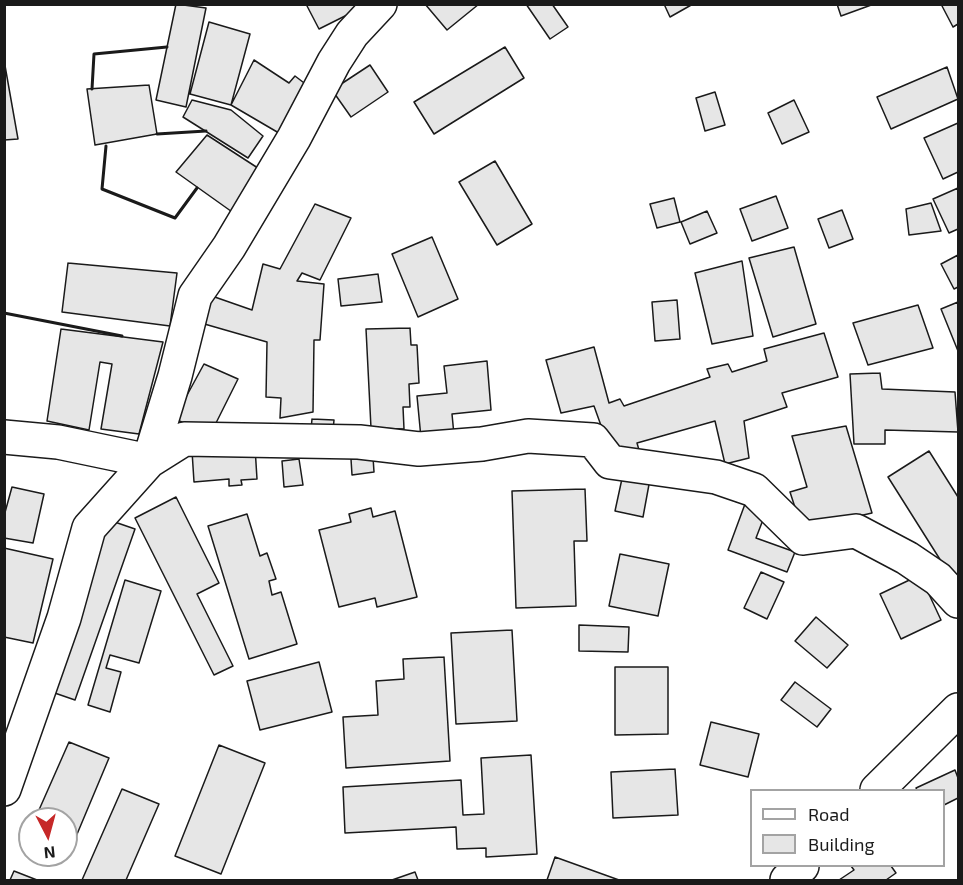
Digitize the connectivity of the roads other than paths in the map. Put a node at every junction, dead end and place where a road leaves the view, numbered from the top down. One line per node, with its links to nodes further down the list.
1 (380, 4): 3 (street)
2 (4, 437): 3 (street)
3 (149, 460): 4 (street); 6 (street)
4 (958, 601)
5 (958, 710): 7 (street)
6 (4, 789)
7 (878, 789)
8 (801, 867): 9 (street)
9 (787, 880)

